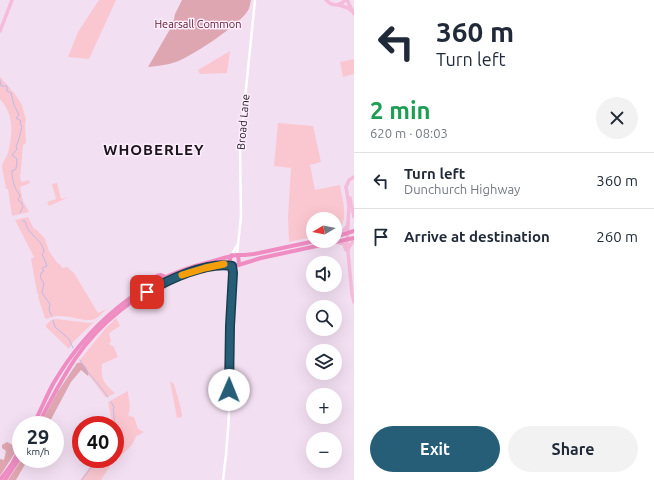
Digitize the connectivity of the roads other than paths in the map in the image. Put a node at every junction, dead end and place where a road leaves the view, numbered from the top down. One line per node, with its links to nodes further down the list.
1 (11, 0): 7 (main road); 8 (main road)
2 (255, 0): 20 (street, Broad Lane)
3 (326, 0): 5 (main road)
4 (346, 0): 5 (main road); 6 (main road)
5 (338, 5): 6 (main road)
6 (353, 12)
7 (0, 25)
8 (0, 31)
9 (354, 177): 10 (main road)
10 (346, 187): 11 (main road); 12 (main road)
11 (354, 217)
12 (348, 225): 14 (main road); 15 (main road)
13 (354, 231): 15 (highway)
14 (342, 232)
15 (348, 233): 16 (highway); 17 (main road)
16 (342, 234)
17 (347, 239): 18 (highway); 19 (highway); 24 (main road)
18 (354, 239): 24 (main road)
19 (342, 240)
20 (238, 243): 25 (street, Broad Lane); 25 (street, Broad Lane)
21 (306, 243): 25 (highway)
22 (342, 244): 26 (main road)
23 (307, 248): 27 (highway)
24 (348, 250): 26 (main road)
25 (235, 254): 27 (highway); 28 (highway); 31 (highway)
26 (349, 258): 32 (main road)
27 (238, 264): 28 (highway); 29 (street)
28 (232, 265): 29 (street); 34 (highway)
29 (233, 273): 39 (street)
30 (157, 276): 31 (highway)
31 (166, 277): 33 (highway)
32 (354, 302)
33 (37, 416)
34 (42, 416)
35 (12, 464): 37 (highway)
36 (13, 468): 38 (highway)
37 (0, 480)
38 (5, 480)
39 (223, 480)

